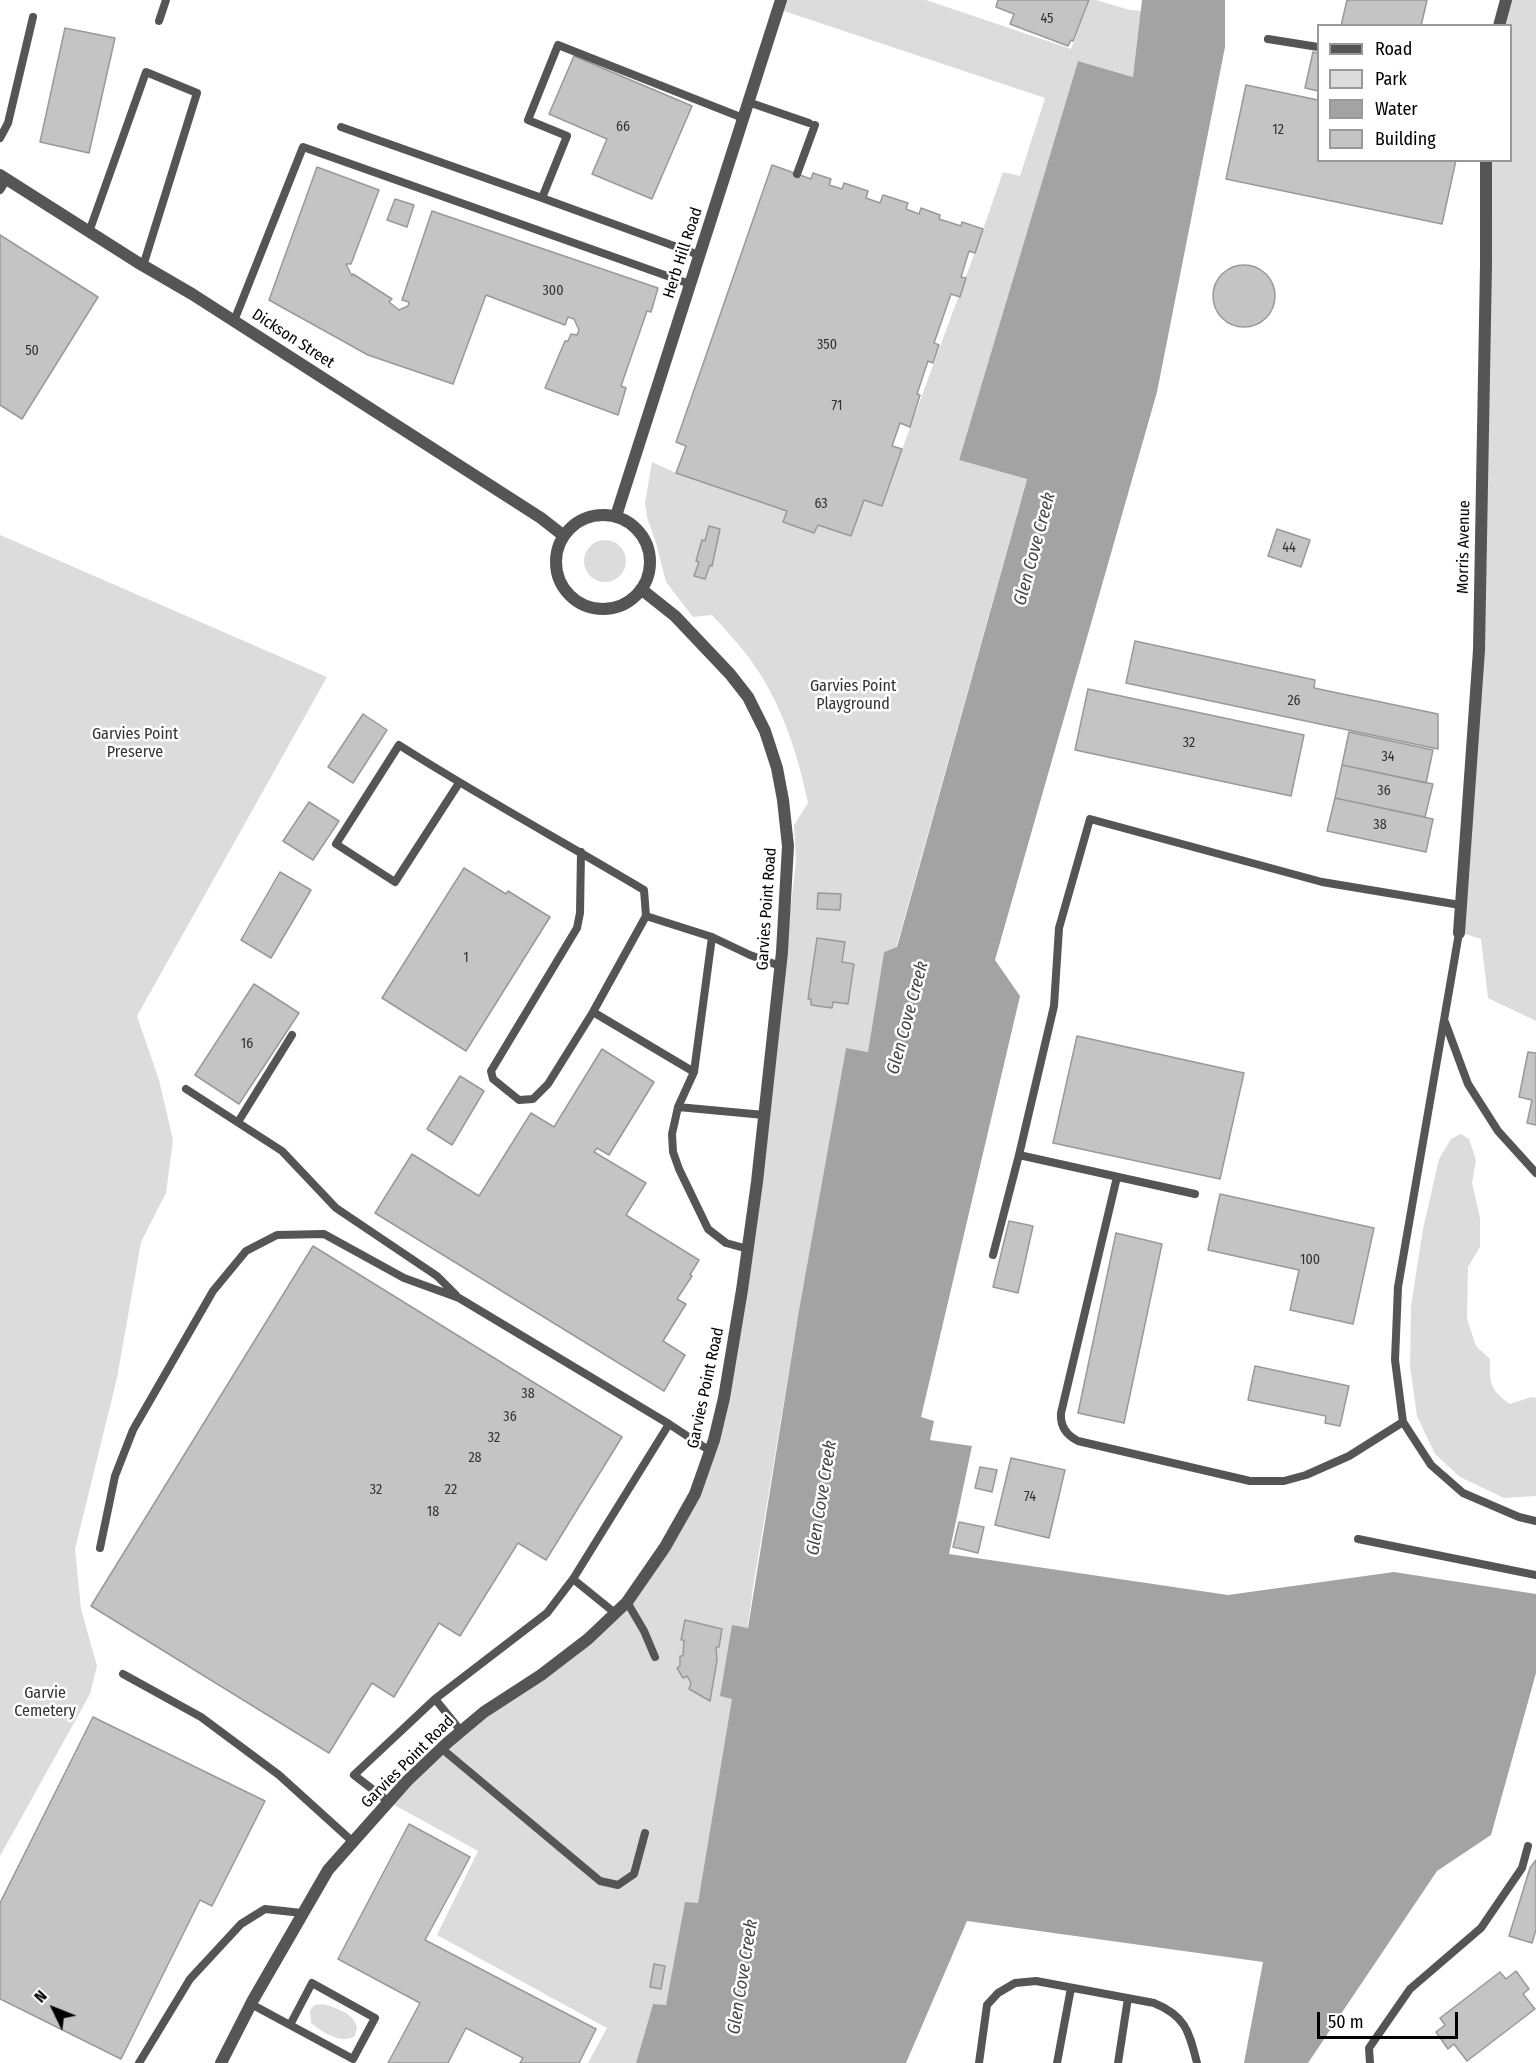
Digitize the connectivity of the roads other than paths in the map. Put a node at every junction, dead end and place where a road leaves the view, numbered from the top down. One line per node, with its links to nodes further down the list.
1 (166, 0): 5 (lane)
2 (781, 0): 9 (street, Herb Hill Road)
3 (1506, 0): 6 (street)
4 (33, 17): 12 (lane)
5 (159, 21)
6 (1500, 24)
7 (1268, 39): 8 (lane)
8 (1317, 47)
9 (748, 102): 10 (street, Herb Hill Road); 14 (lane)
10 (743, 118): 17 (lane); 19 (street, Herb Hill Road)
11 (341, 127): 17 (lane)
12 (0, 138)
13 (1485, 162): 28 (street, Morris Avenue)
14 (797, 174)
15 (3, 177): 16 (lane); 18 (street, Dickson Street)
16 (0, 190)
17 (542, 198): 19 (lane)
18 (89, 232): 20 (street, Dickson Street); 20 (lane)
19 (699, 255): 21 (street, Herb Hill Road)
20 (143, 266): 22 (street, Dickson Street)
21 (690, 284): 22 (lane); 23 (street, Herb Hill Road)
22 (234, 321): 24 (street, Dickson Street)
23 (616, 516): 24 (street); 25 (street)
24 (564, 536): 25 (street)
25 (641, 589): 32 (street, Garvies Point Road)
26 (459, 783): 26 (lane); 27 (lane)
27 (580, 852): 29 (lane); 33 (lane)
28 (1460, 905): 30 (street, Morris Avenue); 41 (lane)
29 (646, 916): 31 (lane); 33 (lane)
30 (1459, 933): 34 (lane)
31 (712, 937): 32 (lane); 36 (lane)
32 (780, 966): 39 (street, Garvies Point Road)
33 (592, 1012): 36 (lane)
34 (1444, 1021): 42 (lane); 48 (lane)
35 (292, 1035): 40 (lane)
36 (694, 1072): 38 (lane)
37 (186, 1089): 40 (lane)
38 (678, 1107): 39 (lane); 45 (lane)
39 (764, 1115): 45 (street, Garvies Point Road)
40 (238, 1122): 47 (lane)
41 (1019, 1155): 43 (lane); 46 (lane)
42 (1536, 1173)
43 (1117, 1177): 44 (lane); 48 (lane)
44 (1195, 1194)
45 (748, 1249): 50 (street, Garvies Point Road)
46 (993, 1256)
47 (459, 1298): 49 (lane); 53 (lane)
48 (1403, 1422): 51 (lane)
49 (669, 1424): 50 (lane); 55 (lane)
50 (710, 1451): 56 (street, Garvies Point Road)
51 (1536, 1521)
52 (1358, 1539): 54 (lane)
53 (100, 1548)
54 (1536, 1575)
55 (573, 1579): 57 (lane); 60 (lane)
56 (627, 1602): 57 (street, Garvies Point Road); 58 (lane)
57 (615, 1613): 61 (street, Garvies Point Road)
58 (655, 1657)
59 (123, 1674): 65 (lane)
60 (435, 1699): 61 (lane); 63 (lane)
61 (462, 1731): 62 (street, Garvies Point Road)
62 (441, 1748): 63 (street, Garvies Point Road); 64 (lane)
63 (389, 1802): 65 (street, Garvies Point Road)
64 (645, 1833)
65 (353, 1842): 67 (street, Garvies Point Road)
66 (1528, 1846): 78 (lane)
67 (302, 1913): 70 (street, Garvies Point Road); 72 (lane)
68 (1071, 1988): 69 (lane); 74 (lane); 75 (lane)
69 (1128, 1998): 76 (lane); 77 (lane)
70 (251, 2004): 71 (lane); 73 (street, Garvies Point Road)
71 (290, 2025): 71 (lane)
72 (139, 2063)
73 (221, 2063)
74 (980, 2063)
75 (1057, 2063)
76 (1118, 2063)
77 (1197, 2063)
78 (1370, 2063)

